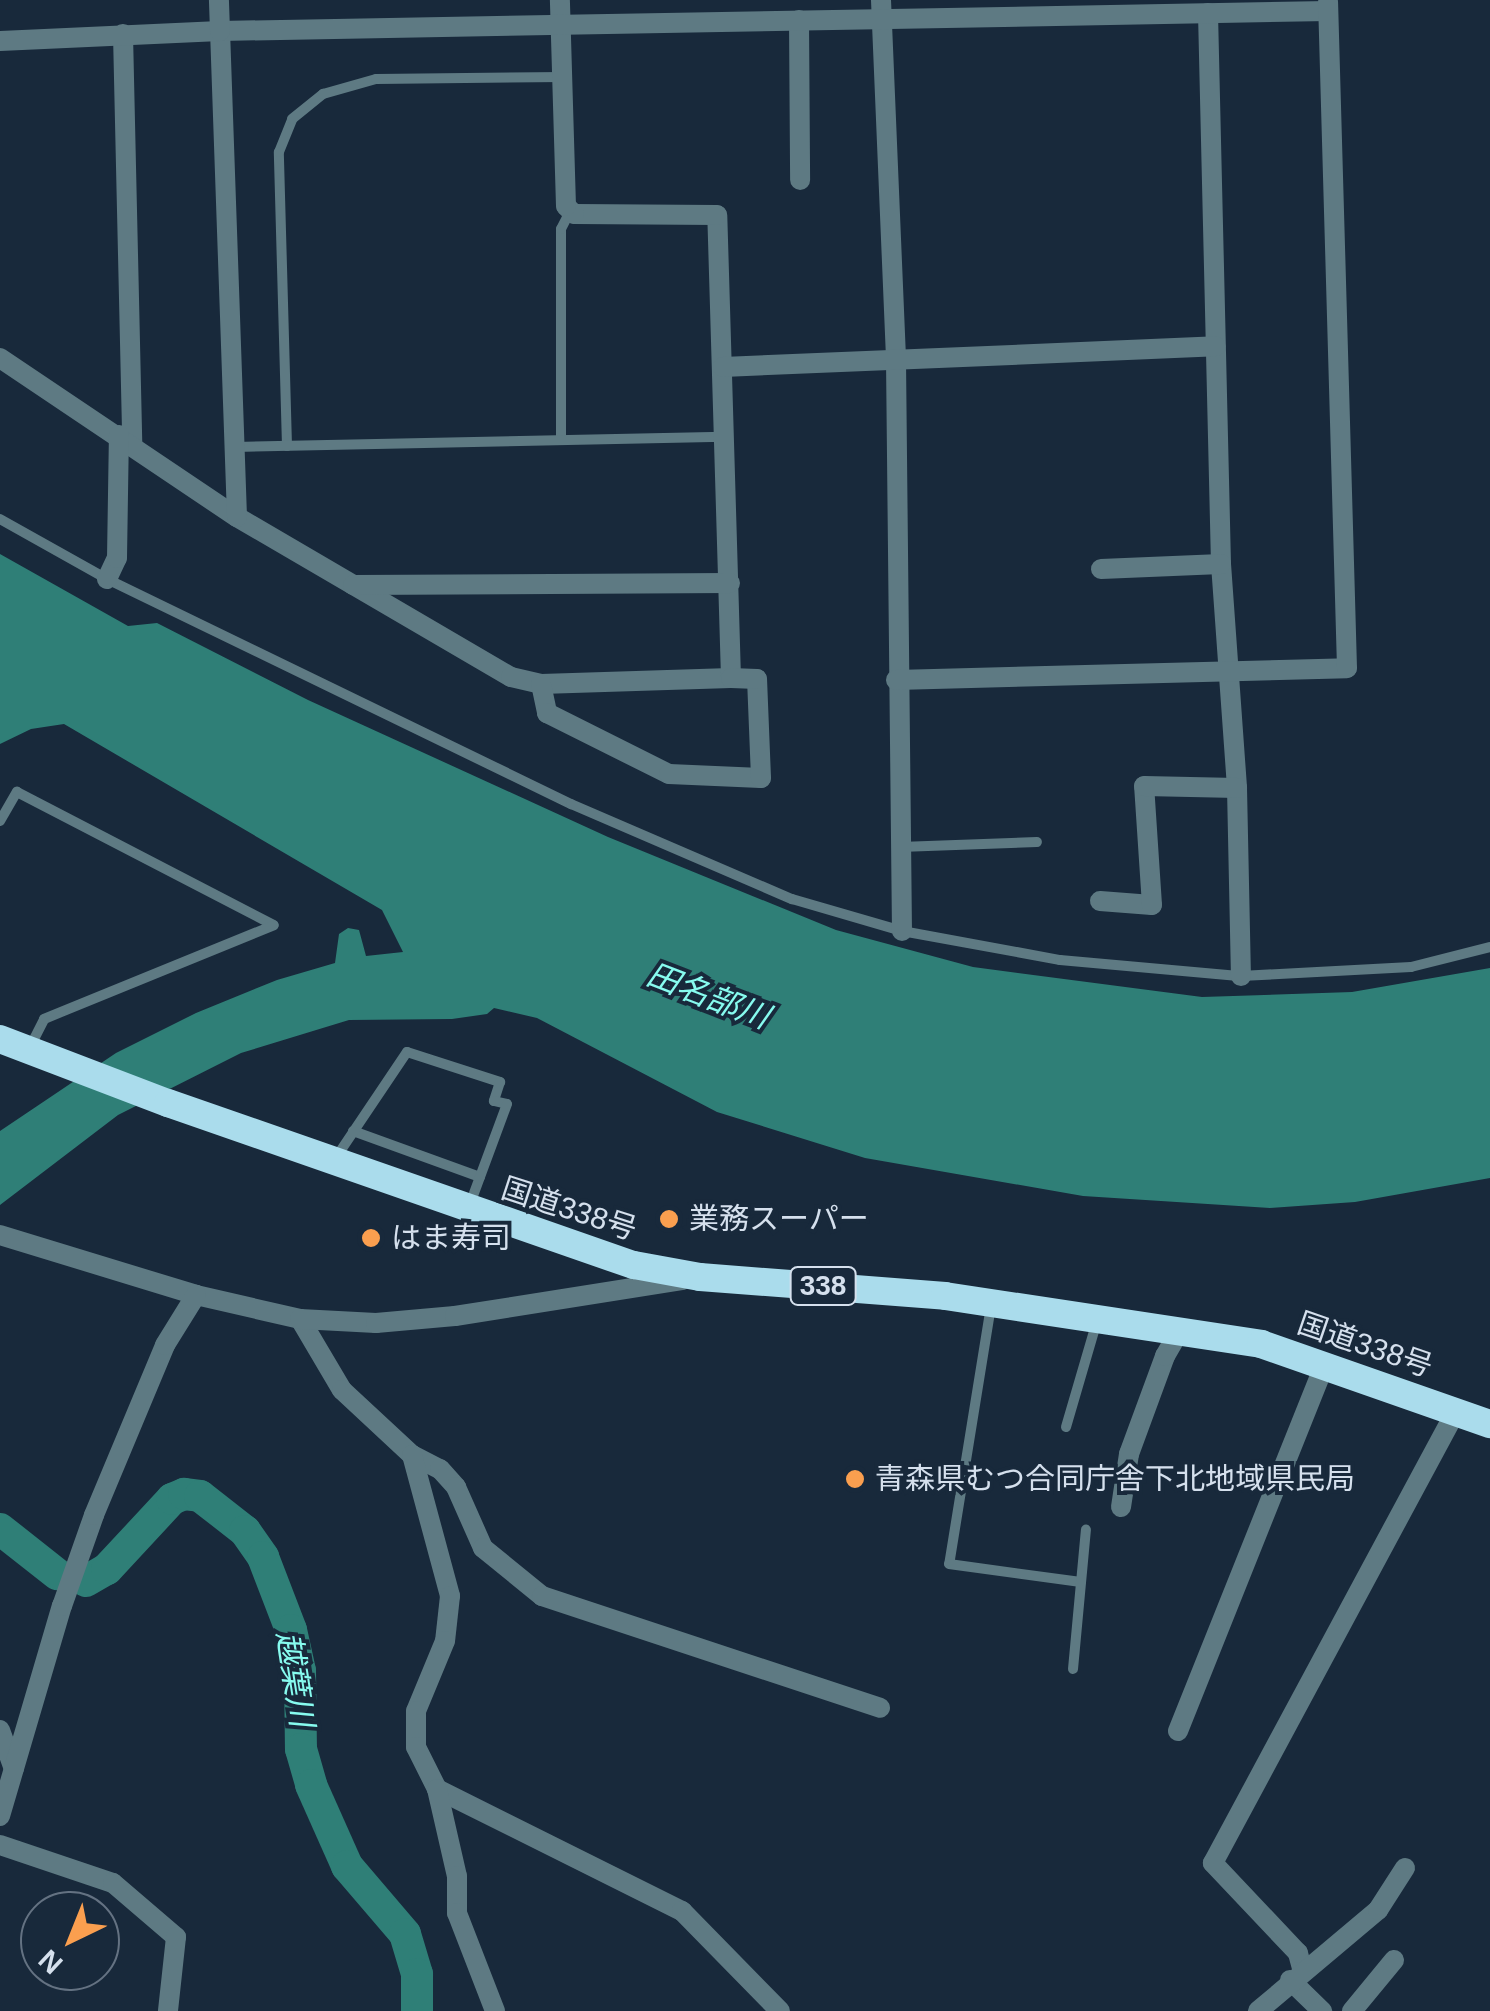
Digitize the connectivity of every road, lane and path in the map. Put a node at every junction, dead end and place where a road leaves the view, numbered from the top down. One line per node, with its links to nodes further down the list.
1 (219, 0): 10 (street)
2 (560, 0): 9 (street)
3 (637, 0): 8 (street)
4 (1328, 6): 6 (street); 32 (street)
5 (881, 10): 6 (street); 7 (street); 18 (street)
6 (1208, 13): 16 (street)
7 (799, 20): 8 (street); 14 (street)
8 (637, 22): 9 (street)
9 (561, 23): 10 (street); 13 (street)
10 (220, 31): 11 (street); 24 (street)
11 (123, 34): 12 (street); 21 (street)
12 (0, 41)
13 (564, 78): 15 (street); 23 (lane)
14 (800, 180)
15 (570, 211): 19 (street); 22 (lane)
16 (1216, 346): 18 (street); 27 (street)
17 (0, 358): 21 (street)
18 (896, 360): 19 (street); 34 (street)
19 (723, 367): 20 (street)
20 (725, 437): 22 (lane); 30 (street)
21 (125, 440): 25 (street); 29 (street)
22 (561, 440): 23 (lane)
23 (287, 446): 24 (lane)
24 (235, 447): 25 (street)
25 (237, 517): 31 (street)
26 (0, 519): 29 (lane)
27 (1221, 564): 28 (street); 32 (street)
28 (1101, 569)
29 (107, 579): 41 (lane)
30 (730, 583): 31 (street); 33 (street)
31 (353, 584): 35 (street)
32 (1226, 671): 34 (street); 36 (street)
33 (730, 678): 35 (street); 35 (street)
34 (896, 680): 39 (street)
35 (542, 684)
36 (1237, 788): 40 (street); 43 (street)
37 (0, 821): 45 (lane)
38 (1037, 842): 39 (lane)
39 (900, 847): 41 (street)
40 (1100, 901)
41 (902, 932): 43 (lane)
42 (1490, 947): 43 (lane)
43 (1241, 976)
44 (0, 1039): 45 (highway, 国道338号 / 338)
45 (29, 1050): 47 (highway, 国道338号 / 338)
46 (354, 1131): 47 (lane); 48 (lane); 48 (lane)
47 (332, 1162): 49 (highway, 国道338号 / 338)
48 (480, 1176): 49 (lane)
49 (468, 1210): 51 (highway, 国道338号 / 338)
50 (0, 1235): 52 (street)
51 (700, 1277): 53 (highway, 国道338号 / 338); 55 (street)
52 (196, 1295): 55 (street); 69 (street)
53 (992, 1302): 54 (highway, 国道338号 / 338); 64 (lane)
54 (1099, 1316): 56 (highway, 国道338号 / 338); 60 (lane)
55 (300, 1319): 61 (street)
56 (1178, 1332): 57 (highway, 国道338号 / 338); 62 (street)
57 (1324, 1364): 58 (highway, 国道338号 / 338); 68 (street)
58 (1456, 1411): 59 (highway, 国道338号 / 338); 75 (street)
59 (1490, 1424)
60 (1066, 1427)
61 (412, 1455): 66 (street); 70 (street)
62 (1121, 1507)
63 (1086, 1530): 64 (lane)
64 (1081, 1582): 65 (lane)
65 (1073, 1670)
66 (880, 1708)
67 (0, 1730): 69 (street)
68 (1178, 1730)
69 (14, 1769): 71 (street)
70 (436, 1789): 77 (street); 78 (street)
71 (0, 1816)
72 (0, 1845): 76 (street)
73 (1405, 1868): 75 (street)
74 (1394, 1960): 81 (street)
75 (1297, 1976): 79 (street); 80 (street)
76 (168, 2011)
77 (495, 2011)
78 (780, 2011)
79 (1258, 2011)
80 (1322, 2011)
81 (1352, 2011)

